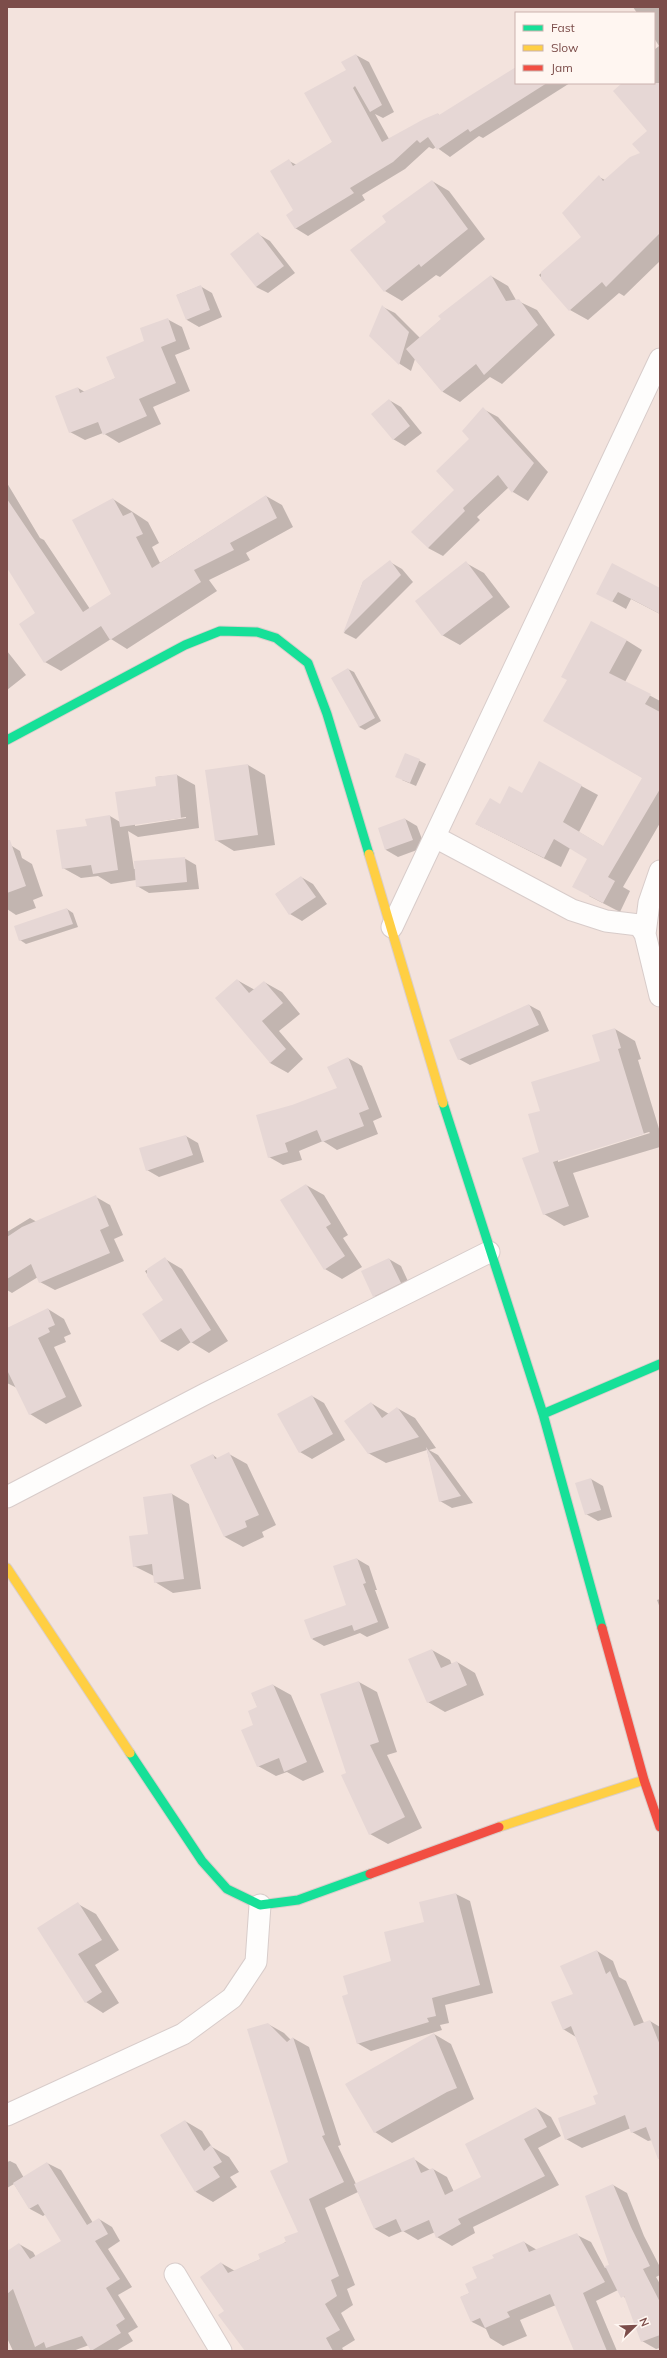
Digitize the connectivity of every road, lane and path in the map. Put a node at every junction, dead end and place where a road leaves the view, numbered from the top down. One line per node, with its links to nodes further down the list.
1 (660, 359): 3 (street)
2 (7, 740): 5 (street)
3 (435, 837): 5 (street); 6 (street)
4 (660, 871): 6 (street)
5 (392, 927): 8 (street)
6 (645, 934): 7 (street)
7 (660, 996)
8 (489, 1252): 10 (street); 11 (street)
9 (660, 1364): 10 (street)
10 (543, 1414): 13 (street)
11 (7, 1497)
12 (7, 1568): 15 (street)
13 (644, 1780): 14 (street); 15 (street)
14 (660, 1827)
15 (260, 1905): 16 (street)
16 (7, 2115)
17 (175, 2274): 18 (street)
18 (221, 2351)

